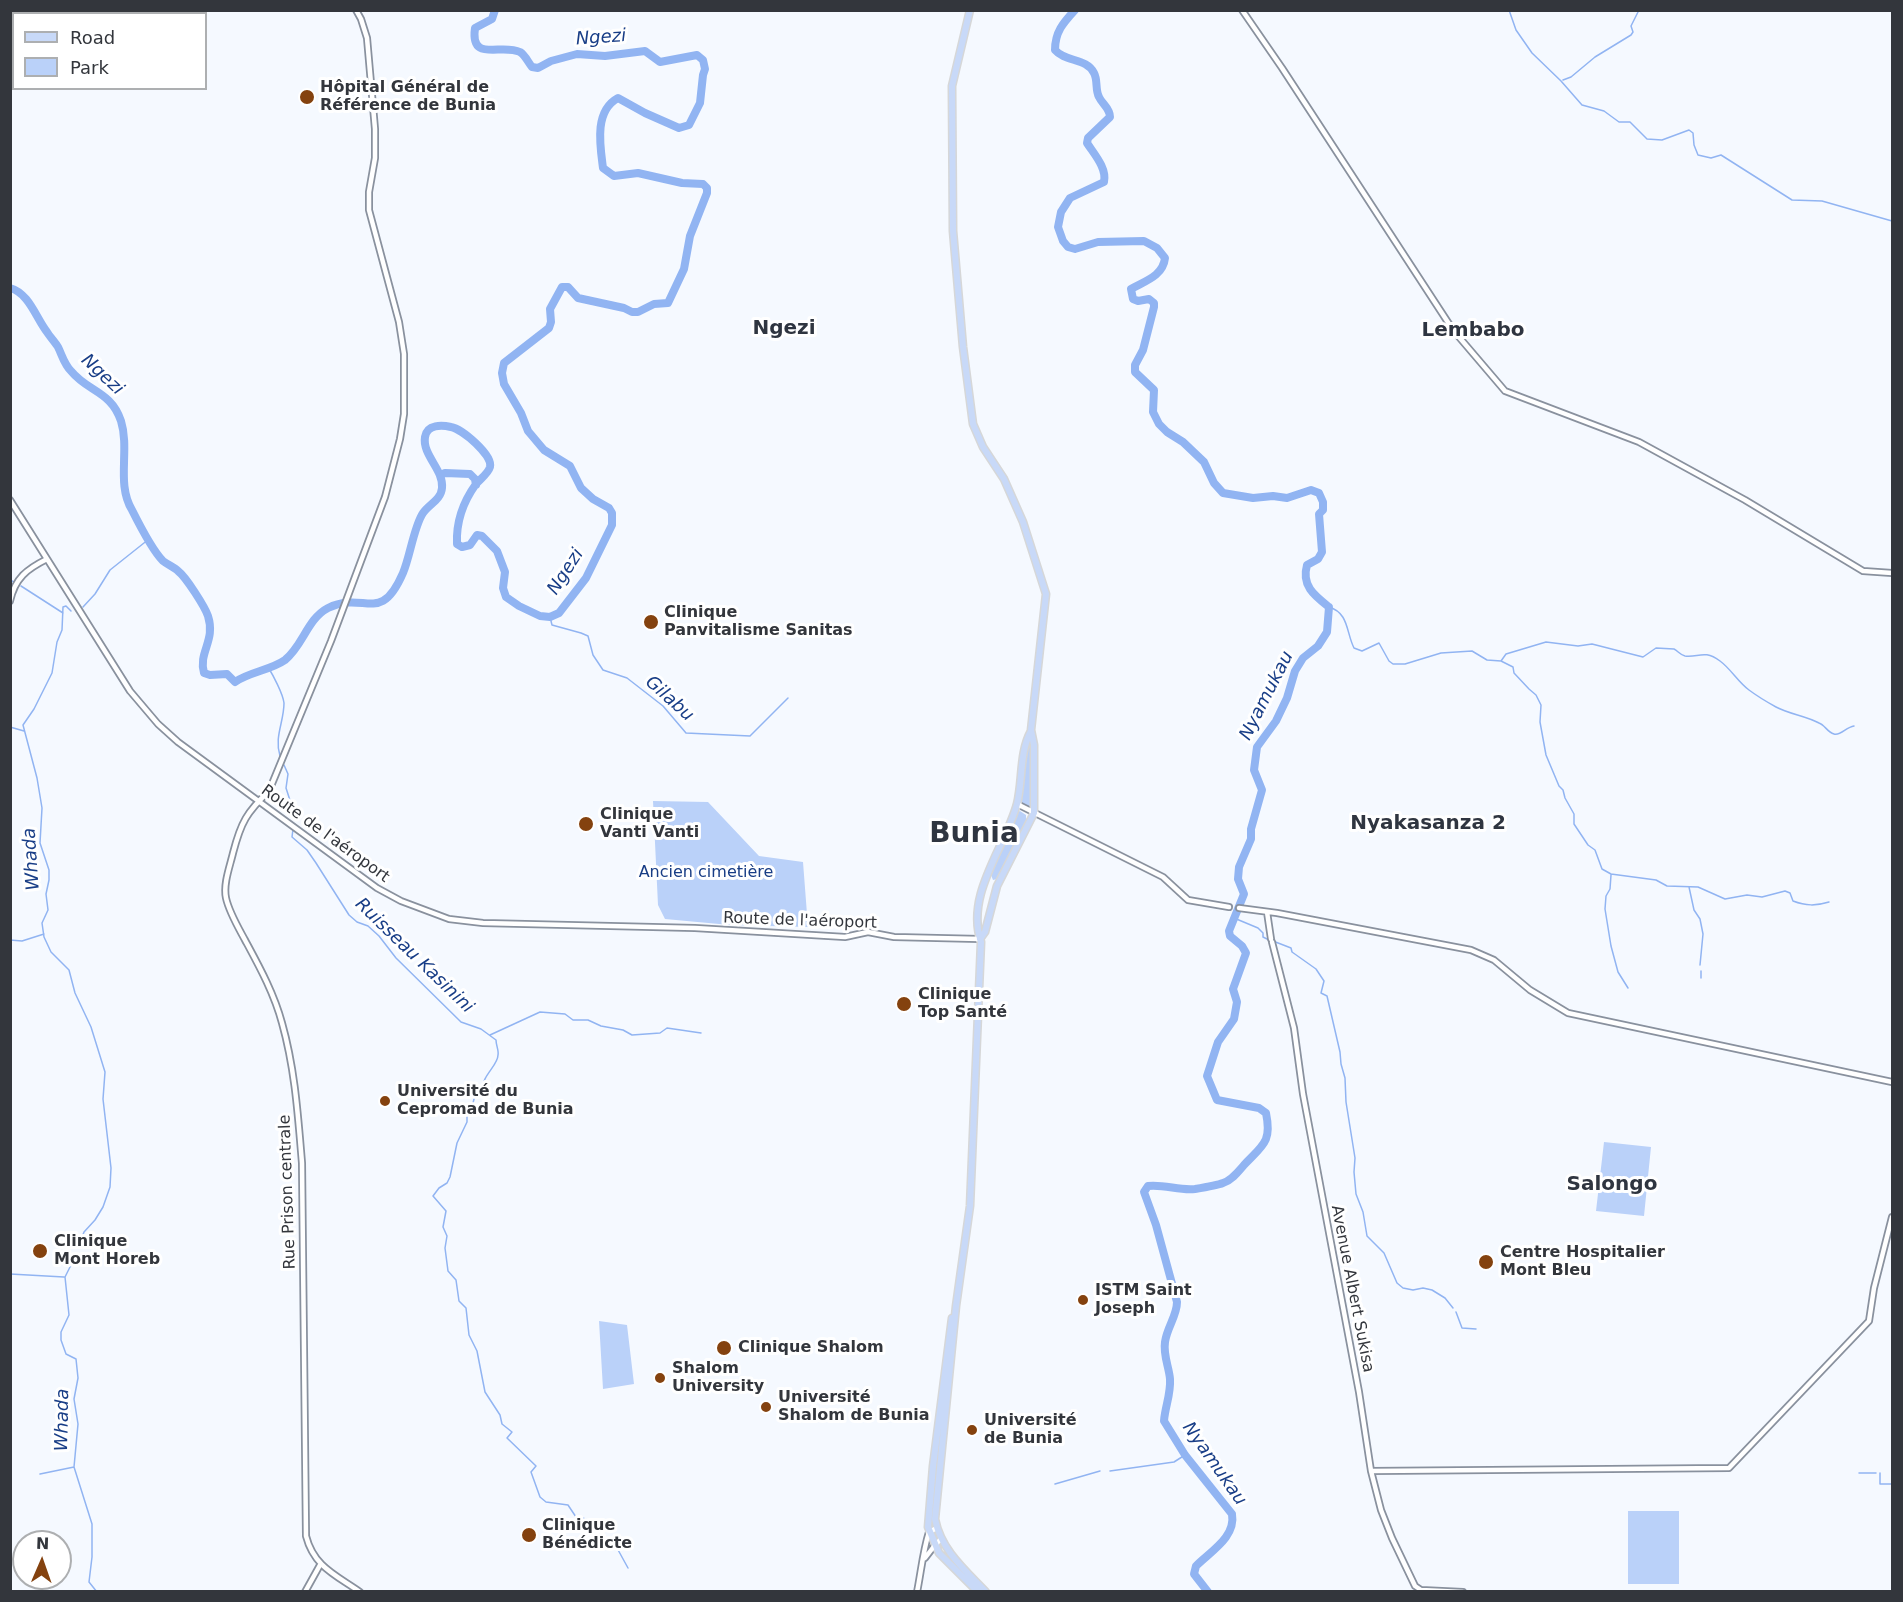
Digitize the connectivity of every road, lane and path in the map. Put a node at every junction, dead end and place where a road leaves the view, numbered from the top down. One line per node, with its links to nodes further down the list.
1 (356, 10): 9 (street, Rue Prison centrale)
2 (970, 10): 8 (main road)
3 (1242, 10): 6 (street)
4 (10, 500): 5 (street, Route de l'aéroport)
5 (47, 559): 7 (street); 9 (street, Route de l'aéroport)
6 (1893, 573)
7 (10, 601)
8 (1031, 730): 10 (main road); 11 (main road)
9 (259, 800): 17 (street, Route de l'aéroport); 27 (street, Rue Prison centrale)
10 (1017, 804): 11 (street); 12 (main road)
11 (1034, 813): 13 (main road); 14 (street)
12 (986, 881): 13 (main road); 17 (main road)
13 (997, 886): 17 (main road)
14 (1229, 907)
15 (1241, 908): 16 (street)
16 (1266, 912): 18 (street); 21 (street, Avenue Albert Sukisa)
17 (980, 939): 20 (main road)
18 (1893, 1082)
19 (1893, 1217): 21 (street)
20 (956, 1306): 22 (main road); 23 (main road)
21 (1371, 1471): 33 (street, Avenue Albert Sukisa)
22 (937, 1528): 23 (street); 24 (main road)
23 (929, 1532): 25 (main road); 26 (street)
24 (941, 1539): 25 (street); 32 (main road)
25 (935, 1545): 26 (street); 31 (main road)
26 (924, 1561): 30 (street)
27 (320, 1565): 28 (street); 29 (street)
28 (305, 1592)
29 (360, 1592)
30 (917, 1592)
31 (978, 1592)
32 (986, 1592)
33 (1462, 1592)

